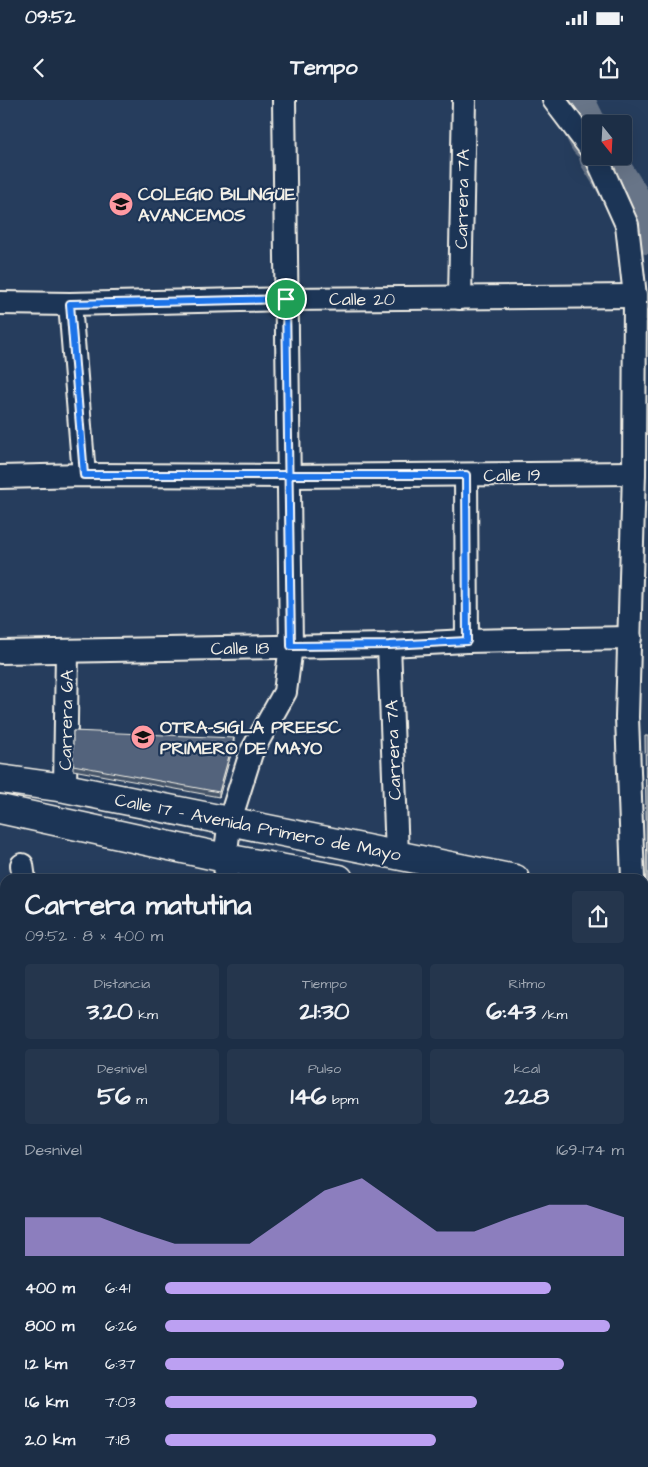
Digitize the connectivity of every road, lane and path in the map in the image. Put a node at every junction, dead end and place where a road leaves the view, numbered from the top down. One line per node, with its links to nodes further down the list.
1 (284, 100): 8 (street)
2 (464, 100): 7 (street, Carrera 7A)
3 (554, 100): 4 (street)
4 (582, 137)
5 (600, 165): 6 (street)
6 (635, 296): 7 (street, Calle 20); 11 (street)
7 (460, 298): 8 (street, Calle 20)
8 (286, 299): 10 (street, Calle 20); 14 (street)
9 (0, 303): 10 (street, Calle 20)
10 (70, 304): 12 (street)
11 (634, 473): 13 (street, Calle 19); 16 (street)
12 (84, 475): 14 (street, Calle 19); 15 (street, Calle 19)
13 (466, 475): 14 (street, Calle 19); 18 (street)
14 (288, 476): 20 (street)
15 (0, 478)
16 (640, 577): 17 (street)
17 (630, 638): 18 (street, Calle 18); 23 (street)
18 (467, 641): 19 (street, Calle 18)
19 (389, 645): 20 (street, Calle 18); 28 (street, Carrera 7A)
20 (291, 646): 21 (street, Calle 18); 27 (street)
21 (66, 651): 22 (street, Calle 18); 25 (street, Carrera 6A)
22 (0, 652)
23 (638, 717): 32 (street)
24 (0, 779): 25 (main road, Calle 17 - Avenida Primero de Mayo)
25 (65, 788): 27 (main road, Calle 17 - Avenida Primero de Mayo)
26 (0, 809): 29 (main road, Calle 17 - Avenida Primero de Mayo)
27 (230, 820): 28 (main road, Calle 17 - Avenida Primero de Mayo); 29 (street)
28 (397, 855): 31 (main road, Calle 17 - Avenida Primero de Mayo)
29 (225, 868): 30 (main road, Calle 17 - Avenida Primero de Mayo)
30 (287, 874)
31 (490, 874)
32 (633, 874)

